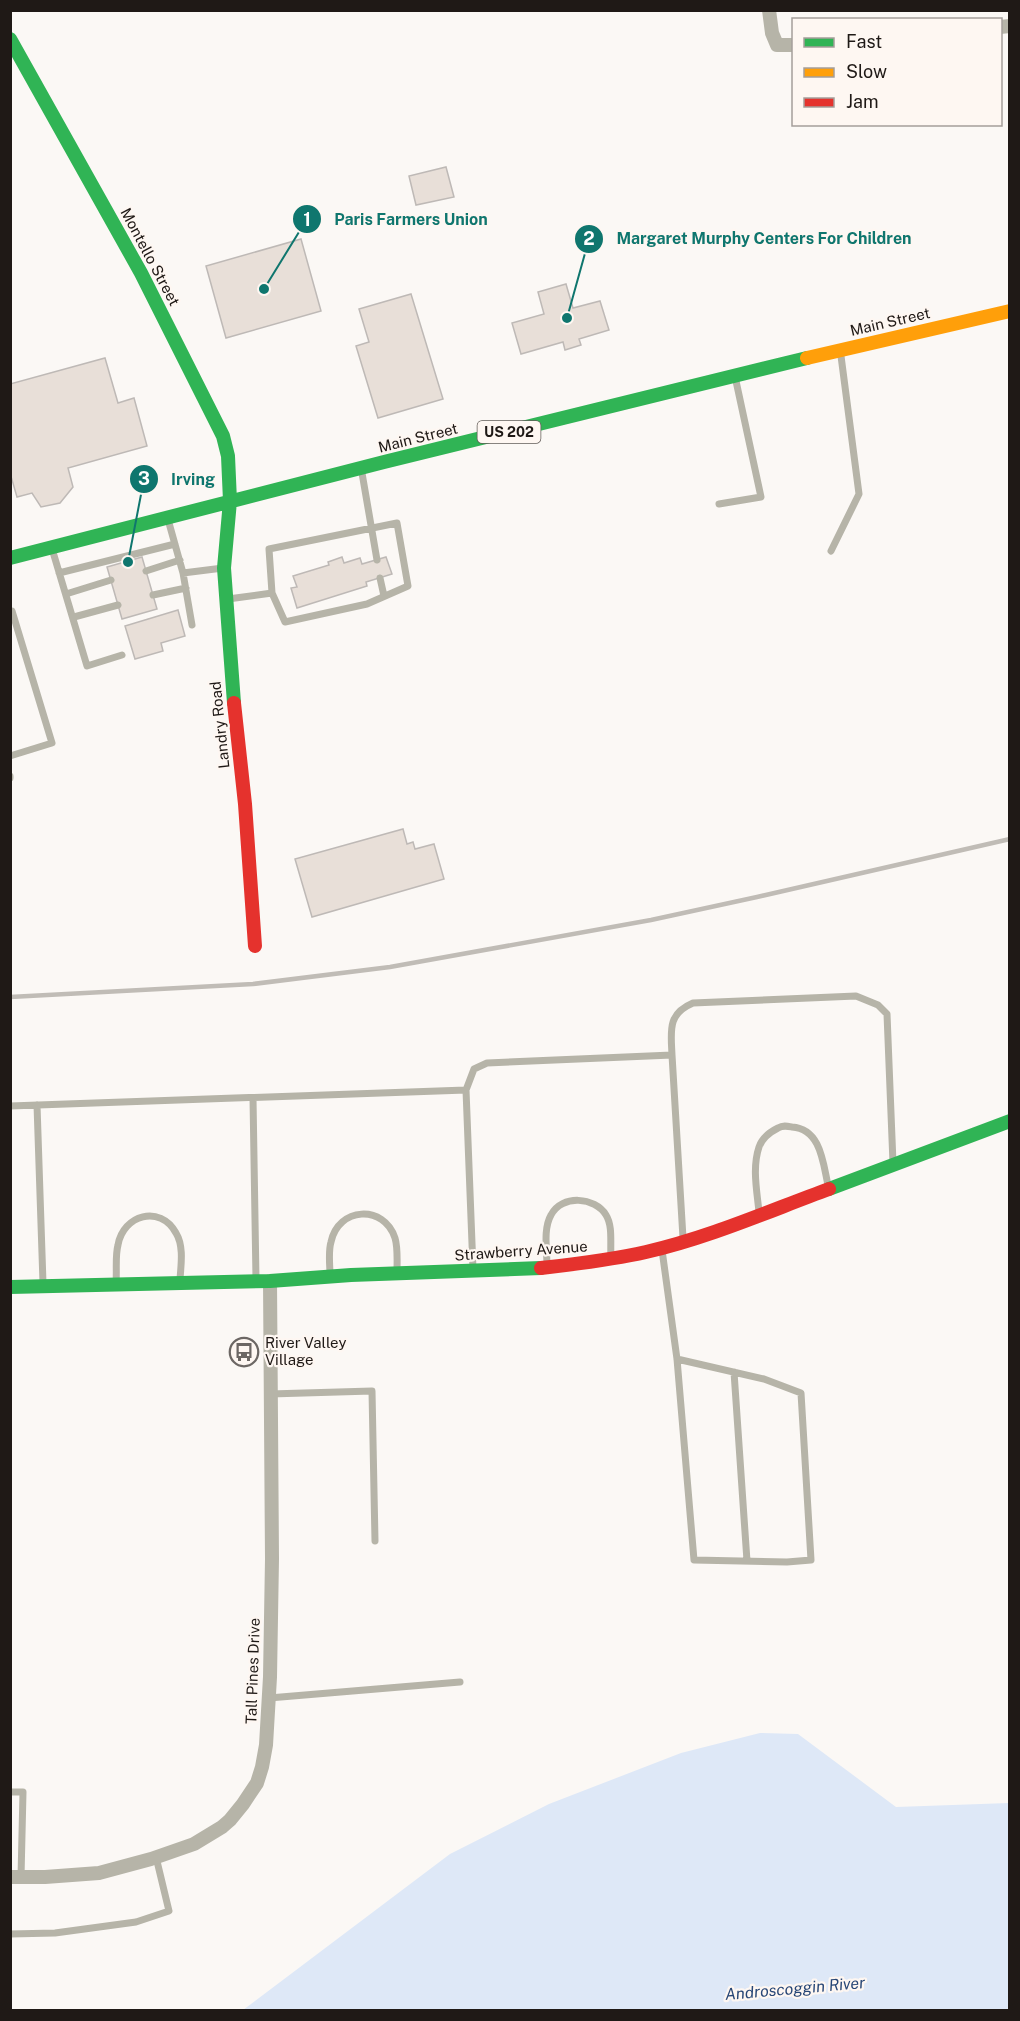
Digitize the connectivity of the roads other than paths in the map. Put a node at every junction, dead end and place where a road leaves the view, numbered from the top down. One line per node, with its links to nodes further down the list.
1 (769, 10): 3 (street)
2 (10, 39): 8 (main road, Montello Street)
3 (792, 45)
4 (1010, 311): 5 (main road, Main Street / US 202)
5 (840, 350): 6 (main road, Main Street / US 202); 14 (lane)
6 (734, 375): 7 (main road, Main Street / US 202); 9 (lane)
7 (362, 469): 8 (main road, Main Street / US 202); 11 (lane)
8 (230, 501): 10 (main road, Main Street / US 202); 18 (main road, Landry Road)
9 (719, 504)
10 (167, 517): 12 (lane); 13 (main road, Main Street / US 202)
11 (372, 529): 17 (lane); 25 (lane); 28 (lane)
12 (175, 544): 16 (lane); 20 (lane)
13 (51, 547): 15 (main road, Main Street / US 202); 20 (lane)
14 (831, 551)
15 (10, 558)
16 (180, 560): 19 (lane); 21 (lane)
17 (377, 560)
18 (224, 568): 21 (lane); 29 (main road, Landry Road)
19 (146, 571)
20 (59, 573): 26 (lane)
21 (183, 573): 24 (lane)
22 (380, 578): 28 (lane)
23 (111, 580): 26 (lane)
24 (186, 588): 27 (lane); 33 (lane)
25 (272, 593): 28 (lane); 29 (lane)
26 (66, 594): 32 (lane)
27 (153, 595)
28 (384, 596)
29 (226, 600): 36 (main road, Landry Road)
30 (118, 604): 32 (lane)
31 (10, 611): 35 (lane)
32 (74, 617): 34 (lane)
33 (192, 626)
34 (122, 655)
35 (10, 756)
36 (255, 946)
37 (672, 1055): 38 (lane); 43 (lane); 46 (lane)
38 (466, 1090): 39 (lane); 50 (lane)
39 (254, 1098): 40 (lane); 53 (lane)
40 (38, 1105): 41 (lane); 56 (lane)
41 (10, 1106)
42 (1010, 1121): 43 (main road, Strawberry Avenue)
43 (893, 1163): 44 (main road, Strawberry Avenue)
44 (828, 1188): 45 (main road, Strawberry Avenue); 45 (lane)
45 (759, 1214): 46 (main road, Strawberry Avenue)
46 (684, 1241): 47 (main road, Strawberry Avenue)
47 (661, 1248): 48 (main road, Strawberry Avenue); 58 (lane)
48 (611, 1260): 49 (main road, Strawberry Avenue); 49 (lane)
49 (547, 1268): 50 (main road, Strawberry Avenue)
50 (473, 1271): 51 (main road, Strawberry Avenue)
51 (397, 1274): 52 (main road, Strawberry Avenue); 52 (lane)
52 (330, 1276): 53 (main road, Strawberry Avenue)
53 (263, 1281): 54 (main road, Strawberry Avenue); 60 (street, Tall Pines Drive)
54 (180, 1282): 55 (main road, Strawberry Avenue); 55 (lane)
55 (116, 1283): 56 (main road, Strawberry Avenue)
56 (43, 1286): 57 (main road, Strawberry Avenue)
57 (10, 1287)
58 (677, 1359): 59 (lane); 62 (lane)
59 (734, 1372): 62 (lane); 62 (lane)
60 (270, 1394): 61 (lane); 64 (street, Tall Pines Drive)
61 (375, 1541)
62 (747, 1562)
63 (460, 1682): 64 (lane)
64 (269, 1698): 66 (street, Tall Pines Drive)
65 (10, 1792): 67 (lane)
66 (156, 1857): 67 (street, Tall Pines Drive); 68 (lane)
67 (16, 1877)
68 (10, 1934)

